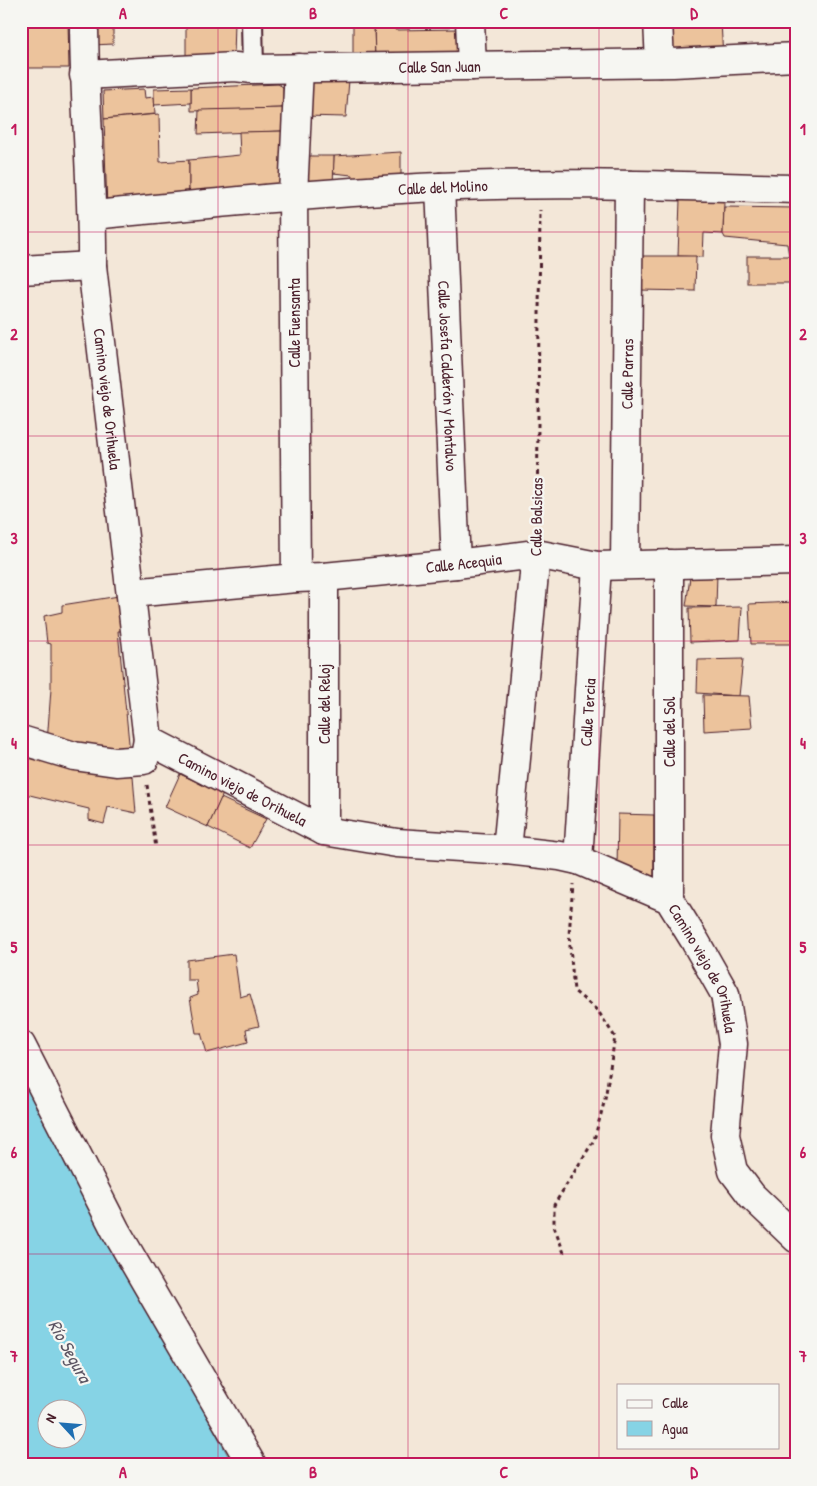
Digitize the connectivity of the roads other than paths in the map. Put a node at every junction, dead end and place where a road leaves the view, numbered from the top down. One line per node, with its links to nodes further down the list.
1 (84, 21): 10 (street, Camino viejo de Orihuela)
2 (252, 21): 9 (street)
3 (470, 21): 7 (street)
4 (658, 21): 6 (street)
5 (796, 57): 6 (street, Calle San Juan)
6 (660, 63): 7 (street, Calle San Juan)
7 (472, 66): 8 (street, Calle San Juan)
8 (299, 68): 9 (street, Calle San Juan); 14 (street, Calle Fuensanta)
9 (253, 69): 10 (street, Calle San Juan)
10 (84, 75): 15 (street, Camino viejo de Orihuela)
11 (629, 185): 12 (street, Calle del Molino); 13 (street, Calle del Molino); 21 (street, Calle Parras)
12 (440, 186): 14 (street, Calle del Molino); 20 (street, Calle Josefa Calderón y Montalvo)
13 (796, 188)
14 (293, 195): 15 (street, Calle del Molino); 25 (street, Calle Fuensanta)
15 (92, 215): 16 (street, Camino viejo de Orihuela)
16 (92, 266): 17 (street); 26 (street, Camino viejo de Orihuela)
17 (21, 270)
18 (536, 554): 20 (street, Calle Acequia); 23 (street, Calle Acequia); 30 (street, Calle Balsicas)
19 (796, 560): 22 (street, Calle Acequia)
20 (456, 564): 24 (street, Calle Acequia)
21 (625, 564): 22 (street, Calle Acequia); 23 (street, Calle Acequia)
22 (670, 564): 32 (street, Calle del Sol)
23 (597, 566): 31 (street, Calle Tercia)
24 (324, 577): 25 (street, Calle Acequia); 29 (street, Calle del Reloj)
25 (296, 578): 26 (street, Calle Acequia)
26 (131, 593): 28 (street, Camino viejo de Orihuela)
27 (21, 740): 28 (street)
28 (146, 750): 29 (street, Camino viejo de Orihuela)
29 (324, 831): 30 (street, Camino viejo de Orihuela)
30 (508, 850): 31 (street, Camino viejo de Orihuela)
31 (576, 860): 32 (street, Camino viejo de Orihuela)
32 (669, 899): 34 (street, Camino viejo de Orihuela)
33 (21, 1045): 35 (street)
34 (796, 1238)
35 (252, 1465)

